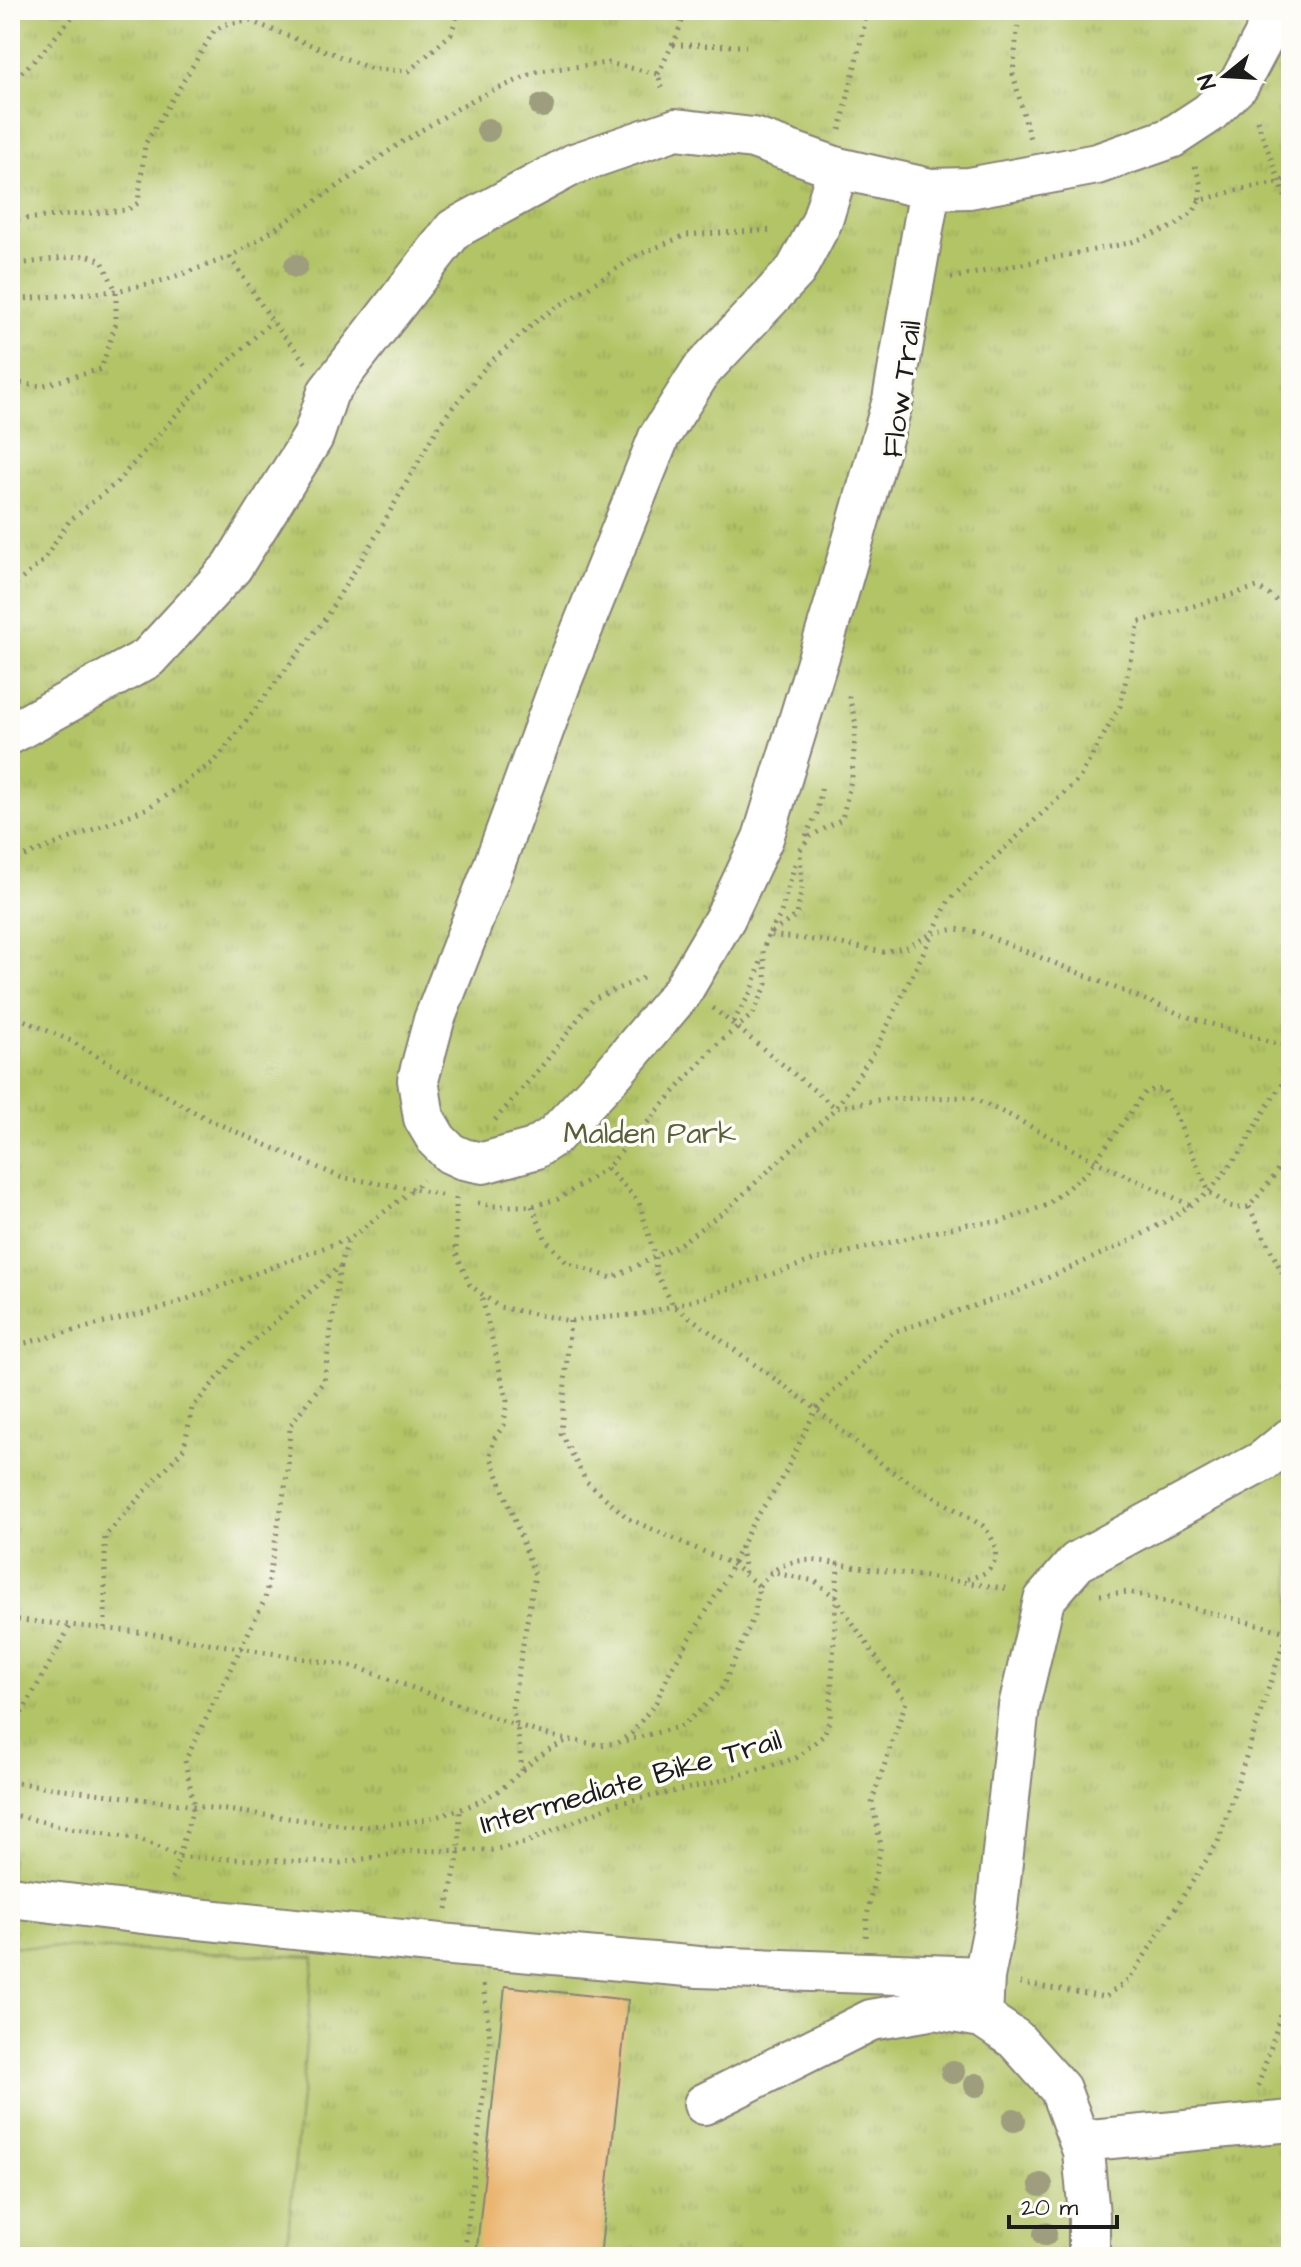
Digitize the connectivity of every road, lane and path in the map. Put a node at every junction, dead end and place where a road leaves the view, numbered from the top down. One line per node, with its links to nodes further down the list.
1 (78, 10): 10 (path)
2 (459, 10): 19 (path)
3 (686, 10): 7 (path)
4 (868, 10): 13 (path)
5 (1019, 10): 14 (path)
6 (1270, 10): 11 (lane)
7 (673, 45): 8 (path); 9 (path)
8 (746, 46)
9 (658, 74): 12 (path); 21 (path)
10 (10, 83)
11 (1239, 84): 14 (lane); 16 (path)
12 (676, 129): 13 (lane); 28 (lane)
13 (834, 167): 17 (lane); 20 (lane)
14 (1039, 175): 17 (lane)
15 (1291, 175): 16 (path)
16 (1279, 183): 18 (path); 23 (path)
17 (930, 189): 37 (lane)
18 (1291, 213)
19 (10, 220)
20 (819, 225): 33 (path); 44 (lane)
21 (230, 257): 24 (path); 26 (path)
22 (10, 265): 24 (path)
23 (947, 281)
24 (116, 291): 25 (path); 27 (path)
25 (10, 300)
26 (272, 321): 28 (path); 29 (path)
27 (10, 382)
28 (328, 392): 32 (lane)
29 (10, 589)
30 (1291, 610): 34 (path)
31 (844, 679): 35 (path)
32 (10, 734)
33 (10, 862)
34 (933, 933): 35 (path); 40 (path); 42 (path)
35 (768, 935): 36 (path)
36 (763, 953): 39 (path); 39 (path)
37 (685, 987): 39 (path); 44 (path); 44 (lane)
38 (10, 1014): 47 (path)
39 (735, 1025): 42 (path); 46 (path)
40 (1291, 1048)
41 (1291, 1071): 48 (path)
42 (836, 1108): 45 (path); 54 (path)
43 (1291, 1146): 52 (path)
44 (450, 1153)
45 (1095, 1161): 48 (path); 50 (path); 58 (path)
46 (607, 1168): 51 (path); 54 (path)
47 (414, 1189): 49 (path); 53 (path)
48 (1209, 1192): 50 (path); 52 (path)
49 (456, 1198): 51 (path); 57 (path)
50 (1191, 1205): 61 (path)
51 (532, 1206): 54 (path)
52 (1249, 1207): 56 (path)
53 (350, 1238): 55 (path); 60 (path)
54 (655, 1257): 58 (path)
55 (340, 1266): 74 (path); 76 (path)
56 (1291, 1290)
57 (481, 1293): 59 (path); 77 (path)
58 (673, 1305): 59 (path); 61 (path)
59 (570, 1321): 64 (path)
60 (10, 1347)
61 (816, 1409): 63 (path); 68 (path)
62 (1291, 1438): 70 (lane)
63 (741, 1546): 64 (path); 67 (path)
64 (732, 1564): 67 (path); 80 (path)
65 (838, 1564): 66 (path); 68 (path); 71 (path, Intermediate Bike Trail)
66 (769, 1572): 69 (path); 71 (path)
67 (746, 1574): 69 (path)
68 (961, 1582): 70 (path)
69 (759, 1586): 80 (path)
70 (1049, 1595): 75 (path); 92 (lane)
71 (836, 1598): 86 (path, Intermediate Bike Trail); 91 (path)
72 (10, 1619): 73 (path)
73 (71, 1625): 74 (path); 78 (path)
74 (105, 1628): 76 (path)
75 (1289, 1631): 92 (path)
76 (240, 1648): 77 (path); 83 (path)
77 (517, 1726): 79 (path); 81 (path)
78 (10, 1734)
79 (569, 1740): 80 (path); 81 (path)
80 (617, 1743)
81 (522, 1770): 84 (path)
82 (10, 1782): 83 (path)
83 (194, 1805): 84 (path); 87 (path)
84 (460, 1811): 86 (path)
85 (10, 1814): 87 (path, Intermediate Bike Trail)
86 (459, 1852): 87 (path, Intermediate Bike Trail); 90 (path)
87 (180, 1857): 89 (path)
88 (10, 1897): 89 (lane)
89 (159, 1915): 90 (lane)
90 (459, 1945): 91 (lane); 99 (path)
91 (866, 1973): 92 (lane)
92 (984, 1977): 94 (lane)
93 (1291, 1984): 97 (path)
94 (982, 2017): 95 (lane); 98 (lane)
95 (704, 2104)
96 (1291, 2121): 97 (lane)
97 (1228, 2127): 98 (lane)
98 (1080, 2141): 100 (lane)
99 (464, 2257)
100 (1089, 2257)

